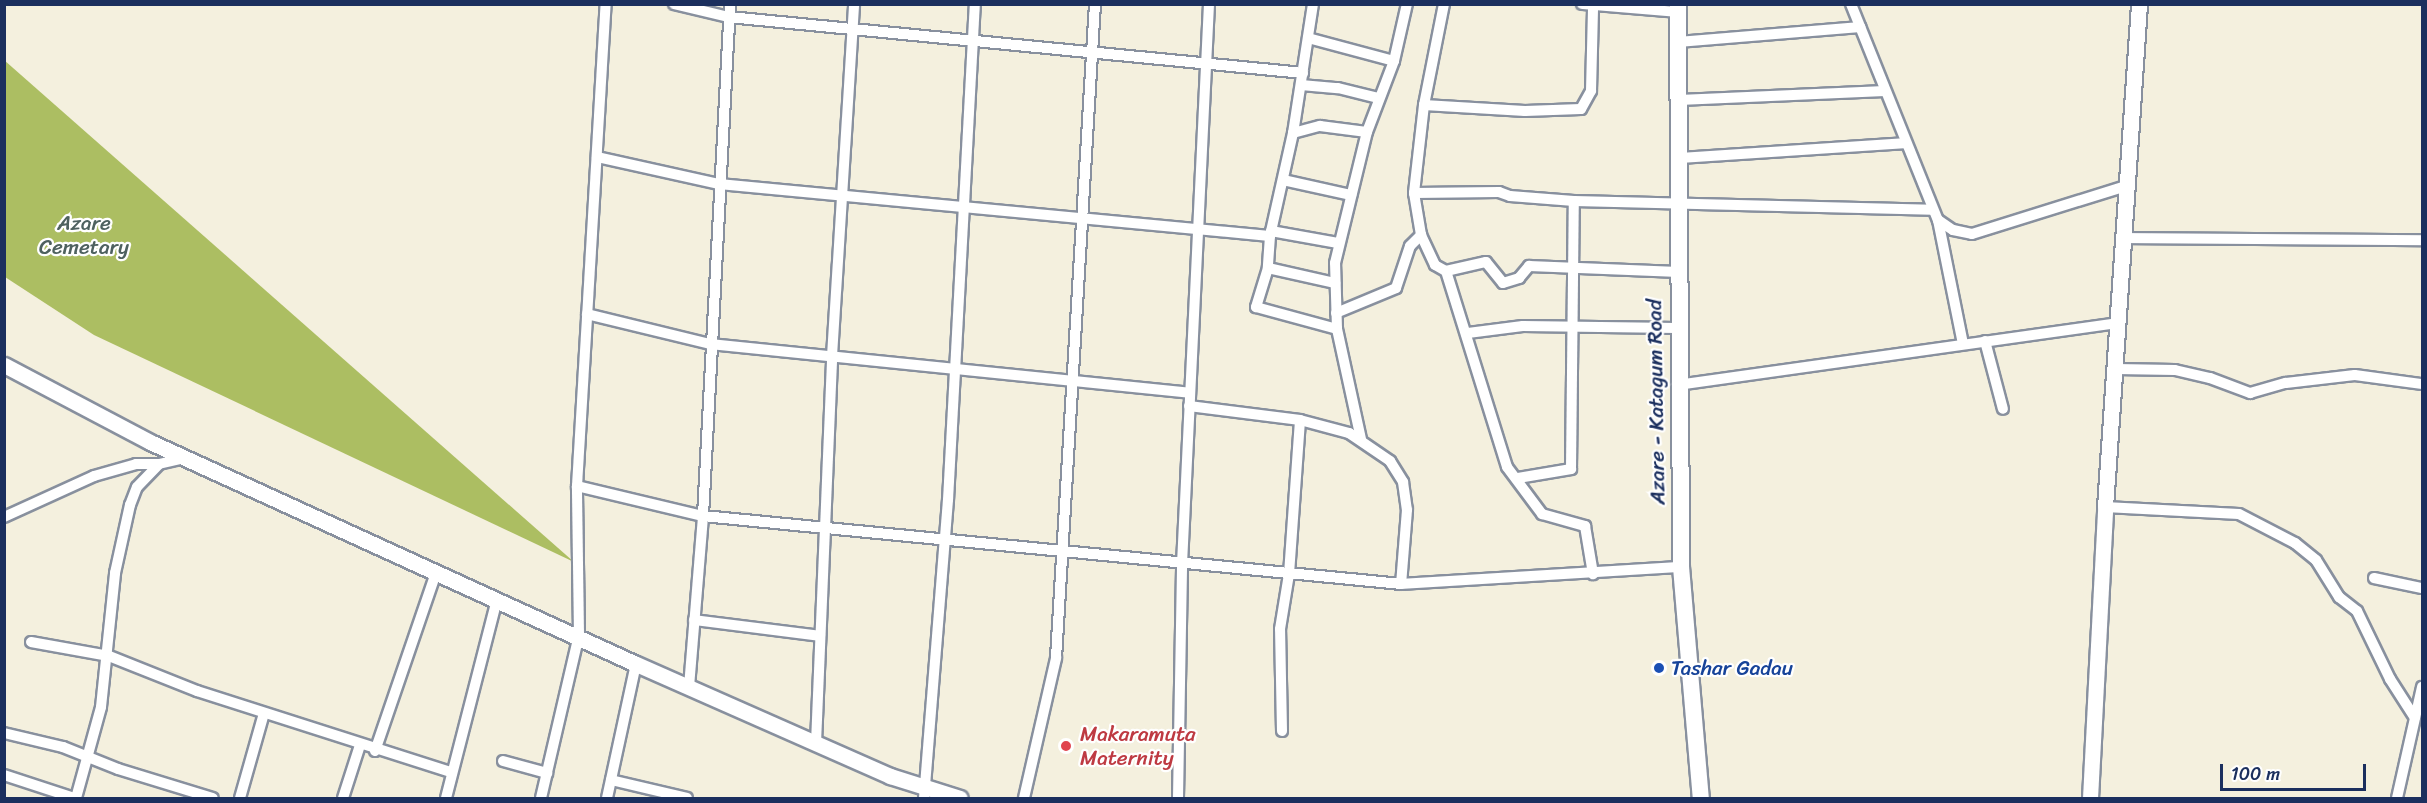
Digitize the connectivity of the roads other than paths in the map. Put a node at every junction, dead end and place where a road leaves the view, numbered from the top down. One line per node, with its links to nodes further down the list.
1 (606, 4): 33 (street)
2 (674, 4): 15 (street)
3 (730, 4): 15 (street)
4 (854, 4): 16 (street)
5 (975, 4): 20 (street)
6 (1095, 4): 21 (street)
7 (1209, 4): 23 (street)
8 (1313, 4): 18 (street)
9 (1407, 4): 22 (street)
10 (1444, 4): 29 (street)
11 (1851, 4): 17 (street)
12 (2139, 4): 37 (street)
13 (1588, 6): 14 (street); 29 (street)
14 (1678, 8): 19 (main road, Azare - Katagum Road)
15 (729, 17): 16 (street); 36 (street)
16 (853, 27): 20 (street); 39 (street)
17 (1860, 27): 19 (street); 26 (street)
18 (1308, 38): 22 (street); 24 (street)
19 (1678, 42): 28 (main road, Azare - Katagum Road)
20 (972, 44): 21 (street); 43 (street)
21 (1092, 56): 23 (street); 45 (street)
22 (1394, 61): 27 (street)
23 (1208, 66): 24 (street); 46 (street)
24 (1303, 73): 25 (street)
25 (1301, 85): 27 (street); 31 (street)
26 (1885, 90): 28 (street); 32 (street)
27 (1378, 98): 30 (street)
28 (1679, 100): 34 (main road, Azare - Katagum Road)
29 (1424, 105): 38 (street)
30 (1367, 132): 31 (street); 40 (street)
31 (1293, 133): 35 (street)
32 (1904, 142): 34 (street); 44 (street)
33 (597, 157): 36 (street); 60 (street)
34 (1680, 158): 42 (main road, Azare - Katagum Road)
35 (1283, 180): 40 (street); 48 (street)
36 (718, 184): 39 (street); 67 (street)
37 (2126, 186): 47 (street); 51 (street)
38 (1414, 193): 41 (street); 50 (street)
39 (842, 195): 43 (street); 69 (street)
40 (1351, 195): 53 (street)
41 (1574, 201): 42 (street); 55 (street)
42 (1680, 204): 44 (street); 57 (main road, Azare - Katagum Road)
43 (963, 206): 45 (street); 71 (street)
44 (1935, 215): 47 (street); 49 (street)
45 (1084, 218): 46 (street); 73 (street)
46 (1199, 227): 48 (street); 76 (street)
47 (1953, 230): 49 (street)
48 (1270, 233): 53 (street); 54 (street)
49 (1941, 234): 68 (street)
50 (1421, 235): 56 (street); 59 (street)
51 (2122, 238): 52 (street); 61 (street)
52 (2422, 240)
53 (1338, 243): 58 (street)
54 (1269, 268): 58 (street); 64 (street)
55 (1574, 268): 56 (street); 57 (street); 62 (street)
56 (1446, 271): 65 (street)
57 (1679, 272): 63 (main road, Azare - Katagum Road)
58 (1335, 283): 59 (street)
59 (1336, 313): 64 (street)
60 (587, 314): 67 (street); 84 (street)
61 (2116, 323): 66 (street); 72 (street)
62 (1573, 327): 63 (street); 65 (street); 83 (street)
63 (1677, 328): 75 (main road, Azare - Katagum Road)
64 (1337, 329): 80 (street)
65 (1468, 333): 83 (street)
66 (1985, 341): 68 (street); 78 (street)
67 (710, 344): 69 (street); 86 (street)
68 (1964, 344): 75 (street)
69 (832, 356): 71 (street); 88 (street)
70 (4, 365): 81 (street)
71 (954, 369): 73 (street); 89 (street)
72 (2116, 369): 74 (street); 85 (street)
73 (1075, 381): 76 (street); 90 (street)
74 (2422, 384)
75 (1677, 385): 92 (main road, Azare - Katagum Road)
76 (1190, 393): 77 (street)
77 (1189, 406): 79 (street); 91 (street)
78 (2003, 409)
79 (1300, 420): 80 (street); 94 (street)
80 (1361, 439): 97 (street)
81 (186, 458): 82 (street); 93 (street)
82 (159, 464): 87 (street); 104 (street)
83 (1518, 478): 95 (street)
84 (577, 486): 86 (street); 101 (street)
85 (2105, 507): 109 (street); 134 (street)
86 (703, 516): 88 (street); 100 (street)
87 (4, 517)
88 (825, 528): 89 (street); 102 (street)
89 (945, 540): 90 (street); 121 (street)
90 (1063, 552): 91 (street); 131 (street)
91 (1182, 564): 94 (street); 132 (street)
92 (1681, 567): 95 (street); 133 (main road, Azare - Katagum Road)
93 (436, 573): 99 (street); 114 (street)
94 (1289, 574): 97 (street); 110 (street)
95 (1593, 574): 97 (street)
96 (2374, 578): 98 (street)
97 (1401, 584)
98 (2422, 588)
99 (497, 599): 101 (street); 117 (street)
100 (694, 620): 102 (street); 106 (street)
101 (579, 635): 105 (street); 118 (street)
102 (820, 636): 112 (street)
103 (31, 642): 104 (street)
104 (109, 656): 108 (street); 115 (street)
105 (636, 664): 106 (street); 120 (street)
106 (689, 687): 112 (street)
107 (2422, 687): 109 (street)
108 (264, 713): 113 (street); 124 (street)
109 (2415, 717): 135 (street)
110 (1282, 731)
111 (4, 733): 115 (street)
112 (816, 744): 121 (street)
113 (360, 745): 114 (street); 125 (street)
114 (375, 751): 117 (street)
115 (88, 755): 122 (street); 123 (street)
116 (502, 761): 118 (street)
117 (451, 772): 126 (street)
118 (547, 773): 127 (street)
119 (4, 775): 122 (street)
120 (611, 780): 128 (street); 129 (street)
121 (925, 793): 130 (street)
122 (75, 798)
123 (213, 798)
124 (240, 798)
125 (343, 798)
126 (446, 798)
127 (541, 798)
128 (607, 798)
129 (687, 798)
130 (960, 798)
131 (1024, 798)
132 (1178, 798)
133 (1701, 798)
134 (2091, 798)
135 (2397, 798)

